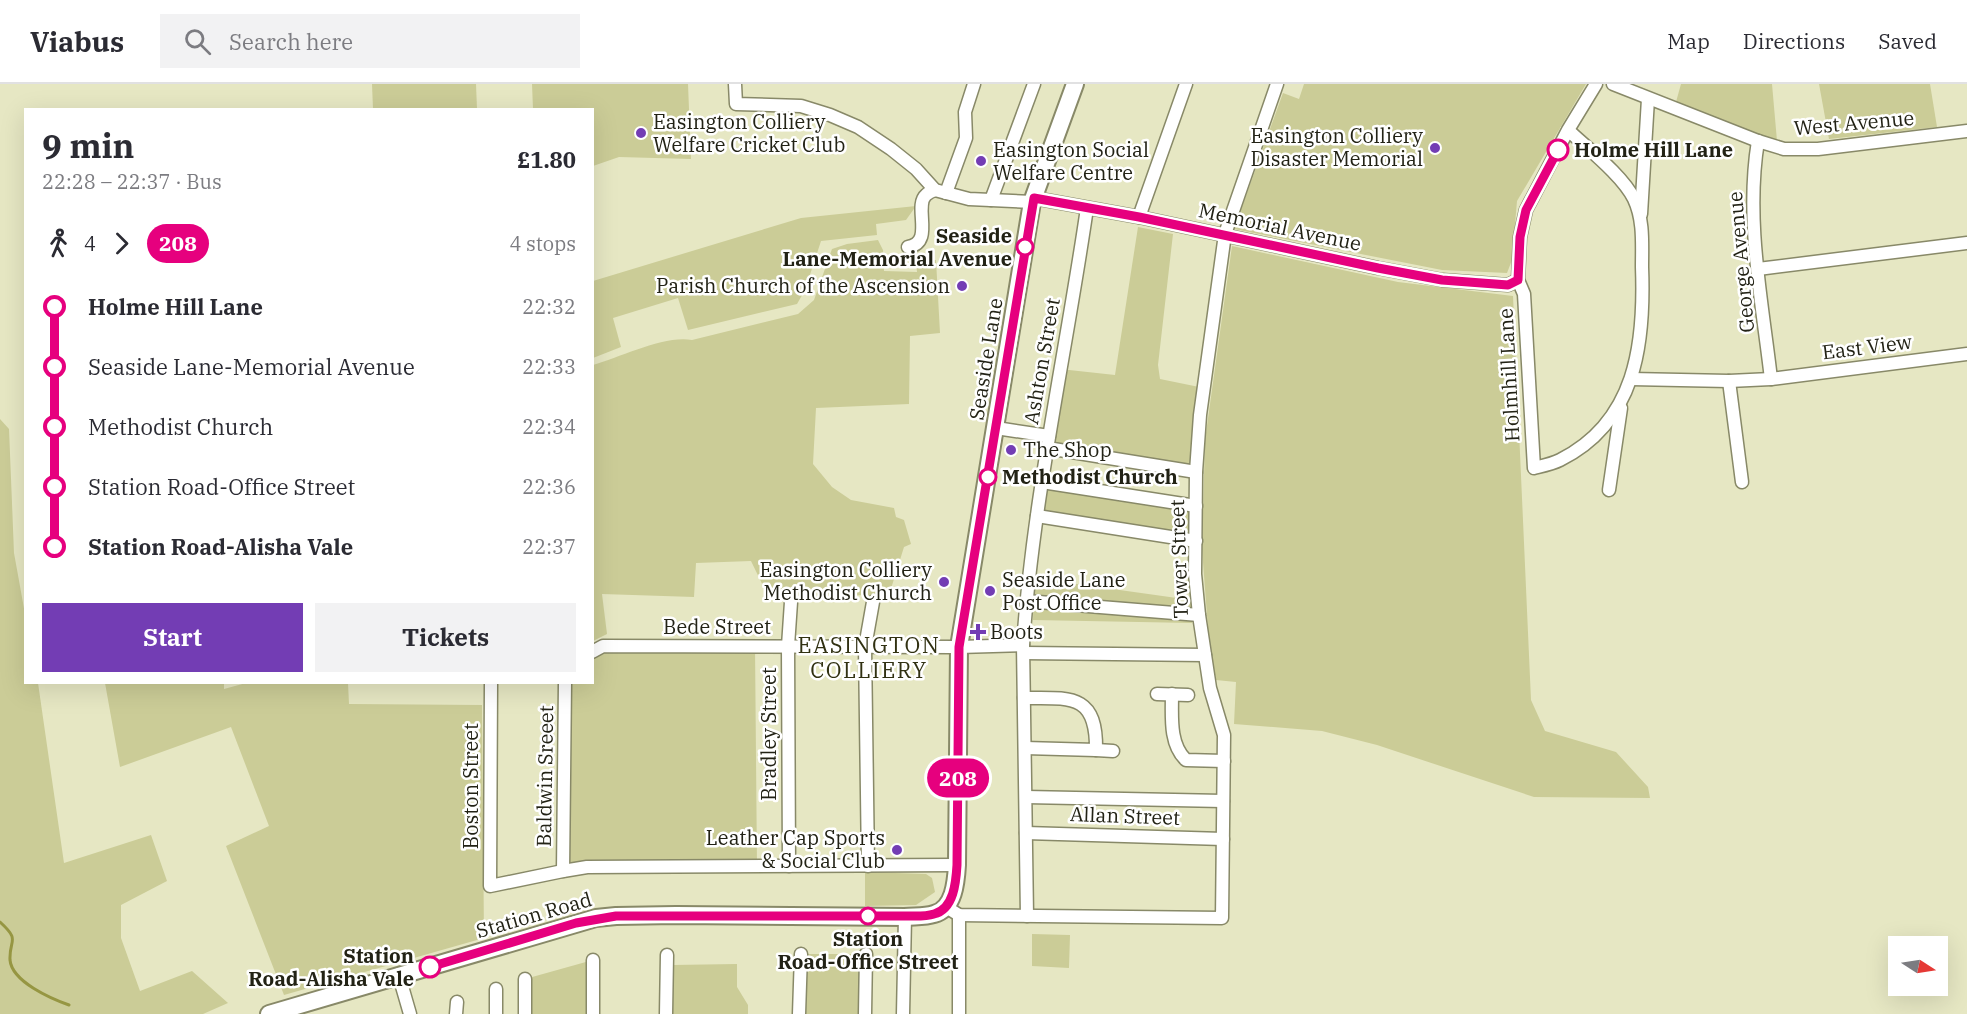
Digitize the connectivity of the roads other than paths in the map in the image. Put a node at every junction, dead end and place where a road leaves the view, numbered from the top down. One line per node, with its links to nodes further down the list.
1 (735, 84): 13 (street)
2 (974, 84): 13 (street)
3 (1034, 84): 14 (street)
4 (1075, 84): 15 (main road, Seaside Lane)
5 (1186, 84): 17 (street)
6 (1277, 84): 19 (street, Tower Street)
7 (1596, 84): 10 (street, Holmhill Lane)
8 (1613, 84): 9 (street, West Avenue)
9 (1647, 99): 12 (street, West Avenue); 18 (street)
10 (1568, 130): 18 (street); 23 (street, Holmhill Lane)
11 (1967, 131): 12 (street, West Avenue)
12 (1758, 141): 22 (street, George Avenue)
13 (941, 192): 14 (street, Memorial Avenue); 21 (street)
14 (991, 200): 15 (street, Memorial Avenue)
15 (1033, 200): 16 (street, Memorial Avenue); 29 (main road, Seaside Lane)
16 (1087, 208): 17 (street, Memorial Avenue); 30 (street, Ashton Street)
17 (1139, 217): 19 (street, Memorial Avenue)
18 (1641, 218): 25 (street)
19 (1225, 234): 23 (street, Memorial Avenue); 31 (street, Tower Street)
20 (1967, 243): 22 (street)
21 (908, 247)
22 (1758, 269): 26 (street, George Avenue)
23 (1518, 280): 28 (street, Holmhill Lane)
24 (1967, 354): 26 (street, East View)
25 (1631, 379): 27 (street, East View); 28 (street)
26 (1771, 379): 27 (street, East View)
27 (1729, 381): 33 (street)
28 (1621, 404): 34 (street)
29 (996, 428): 30 (street); 44 (main road, Seaside Lane)
30 (1048, 442): 31 (street); 32 (street, Ashton Street)
31 (1196, 472): 35 (street, Tower Street)
32 (1042, 482): 35 (street); 36 (street, Ashton Street)
33 (1742, 482)
34 (1609, 490)
35 (1196, 506): 37 (street, Tower Street)
36 (1037, 516): 37 (street); 38 (street, Ashton Street)
37 (1196, 541): 41 (street, Tower Street)
38 (1026, 601): 41 (street); 45 (street, Ashton Street)
39 (791, 602): 42 (street, Bradley Street)
40 (873, 602): 43 (street)
41 (1199, 615): 47 (street, Tower Street)
42 (788, 646): 43 (street, Bede Street); 46 (street, Bede Street); 63 (street, Bradley Street)
43 (865, 647): 44 (street, Bede Street); 64 (street)
44 (959, 647): 45 (street, Bede Street); 62 (main road, Seaside Lane)
45 (1023, 649): 47 (street, Bede Street); 53 (street, Ashton Street)
46 (594, 651)
47 (1205, 655): 57 (street, Tower Street)
48 (490, 684): 65 (street, Boston Street)
49 (565, 684): 65 (street, Baldwin Sreeet)
50 (1157, 694): 51 (street)
51 (1172, 694): 52 (street); 57 (street)
52 (1188, 695)
53 (1024, 698): 54 (street, Ashton Street); 55 (street)
54 (1025, 748): 55 (street); 58 (street, Ashton Street)
55 (1096, 750): 56 (street)
56 (1113, 751)
57 (1224, 761): 59 (street, Tower Street)
58 (1026, 797): 59 (street); 60 (street, Ashton Street)
59 (1223, 801): 61 (street, Tower Street)
60 (1026, 833): 61 (street, Allan Street); 68 (street, Ashton Street)
61 (1223, 838): 68 (street, Tower Street)
62 (957, 865): 64 (street); 66 (main road, Seaside Lane)
63 (789, 866): 64 (street); 65 (street)
64 (868, 866)
65 (563, 870)
66 (952, 911): 67 (main road, Station Road); 68 (street); 85 (street)
67 (905, 916): 73 (main road, Station Road); 84 (street)
68 (1027, 916)
69 (801, 954): 82 (street)
70 (866, 954): 83 (street)
71 (667, 955): 81 (street)
72 (593, 960): 80 (street)
73 (399, 976): 76 (main road, Station Road); 77 (street)
74 (525, 979): 79 (street)
75 (496, 989): 78 (street)
76 (276, 1011)
77 (410, 1014)
78 (496, 1014)
79 (525, 1014)
80 (593, 1014)
81 (666, 1014)
82 (799, 1014)
83 (865, 1014)
84 (903, 1014)
85 (959, 1014)

